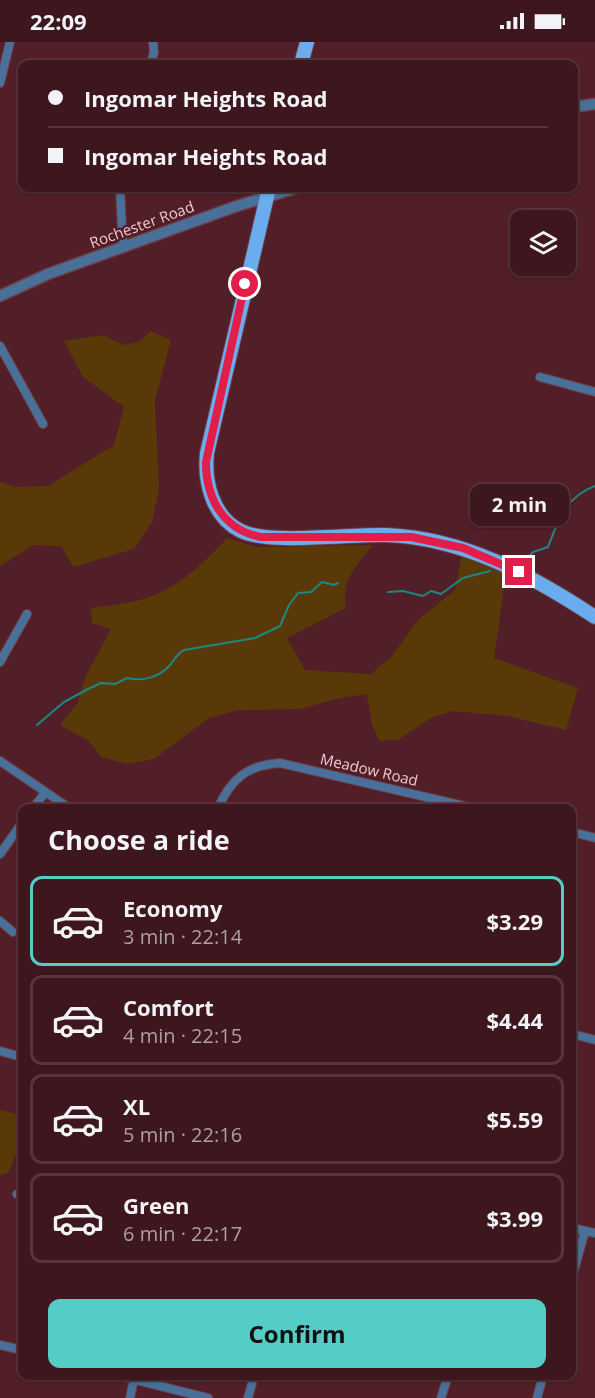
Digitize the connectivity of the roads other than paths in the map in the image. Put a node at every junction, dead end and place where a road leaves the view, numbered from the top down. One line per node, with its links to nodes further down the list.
1 (10, 42): 6 (street)
2 (153, 42): 4 (street)
3 (307, 42): 5 (main road)
4 (151, 60)
5 (302, 60)
6 (0, 82)
7 (595, 104): 8 (street)
8 (578, 106)
9 (120, 192): 11 (street)
10 (268, 192): 11 (street, Rochester Road); 18 (main road)
11 (123, 248): 12 (street, Rochester Road)
12 (0, 296)
13 (0, 346): 16 (street)
14 (540, 377): 15 (street)
15 (595, 392)
16 (43, 424)
17 (27, 614): 19 (street)
18 (595, 617)
19 (0, 662)
20 (0, 761): 21 (street)
21 (45, 792): 22 (street); 23 (street)
22 (36, 804)
23 (63, 804)
24 (220, 804): 25 (street, Meadow Road)
25 (456, 804)
26 (18, 829): 29 (street)
27 (576, 833): 28 (street)
28 (595, 838)
29 (0, 854)
30 (0, 921): 31 (street)
31 (13, 932)
32 (576, 1035): 33 (street)
33 (595, 1040)
34 (0, 1051): 35 (street)
35 (18, 1056)
36 (576, 1228): 37 (street)
37 (585, 1231): 38 (street); 39 (street)
38 (595, 1233)
39 (576, 1263)
40 (0, 1345): 41 (street)
41 (18, 1349)
42 (134, 1380): 47 (street)
43 (155, 1380): 48 (street)
44 (253, 1380): 49 (street)
45 (447, 1380): 50 (street)
46 (542, 1380): 51 (street)
47 (130, 1398)
48 (208, 1398)
49 (248, 1398)
50 (441, 1398)
51 (537, 1398)

